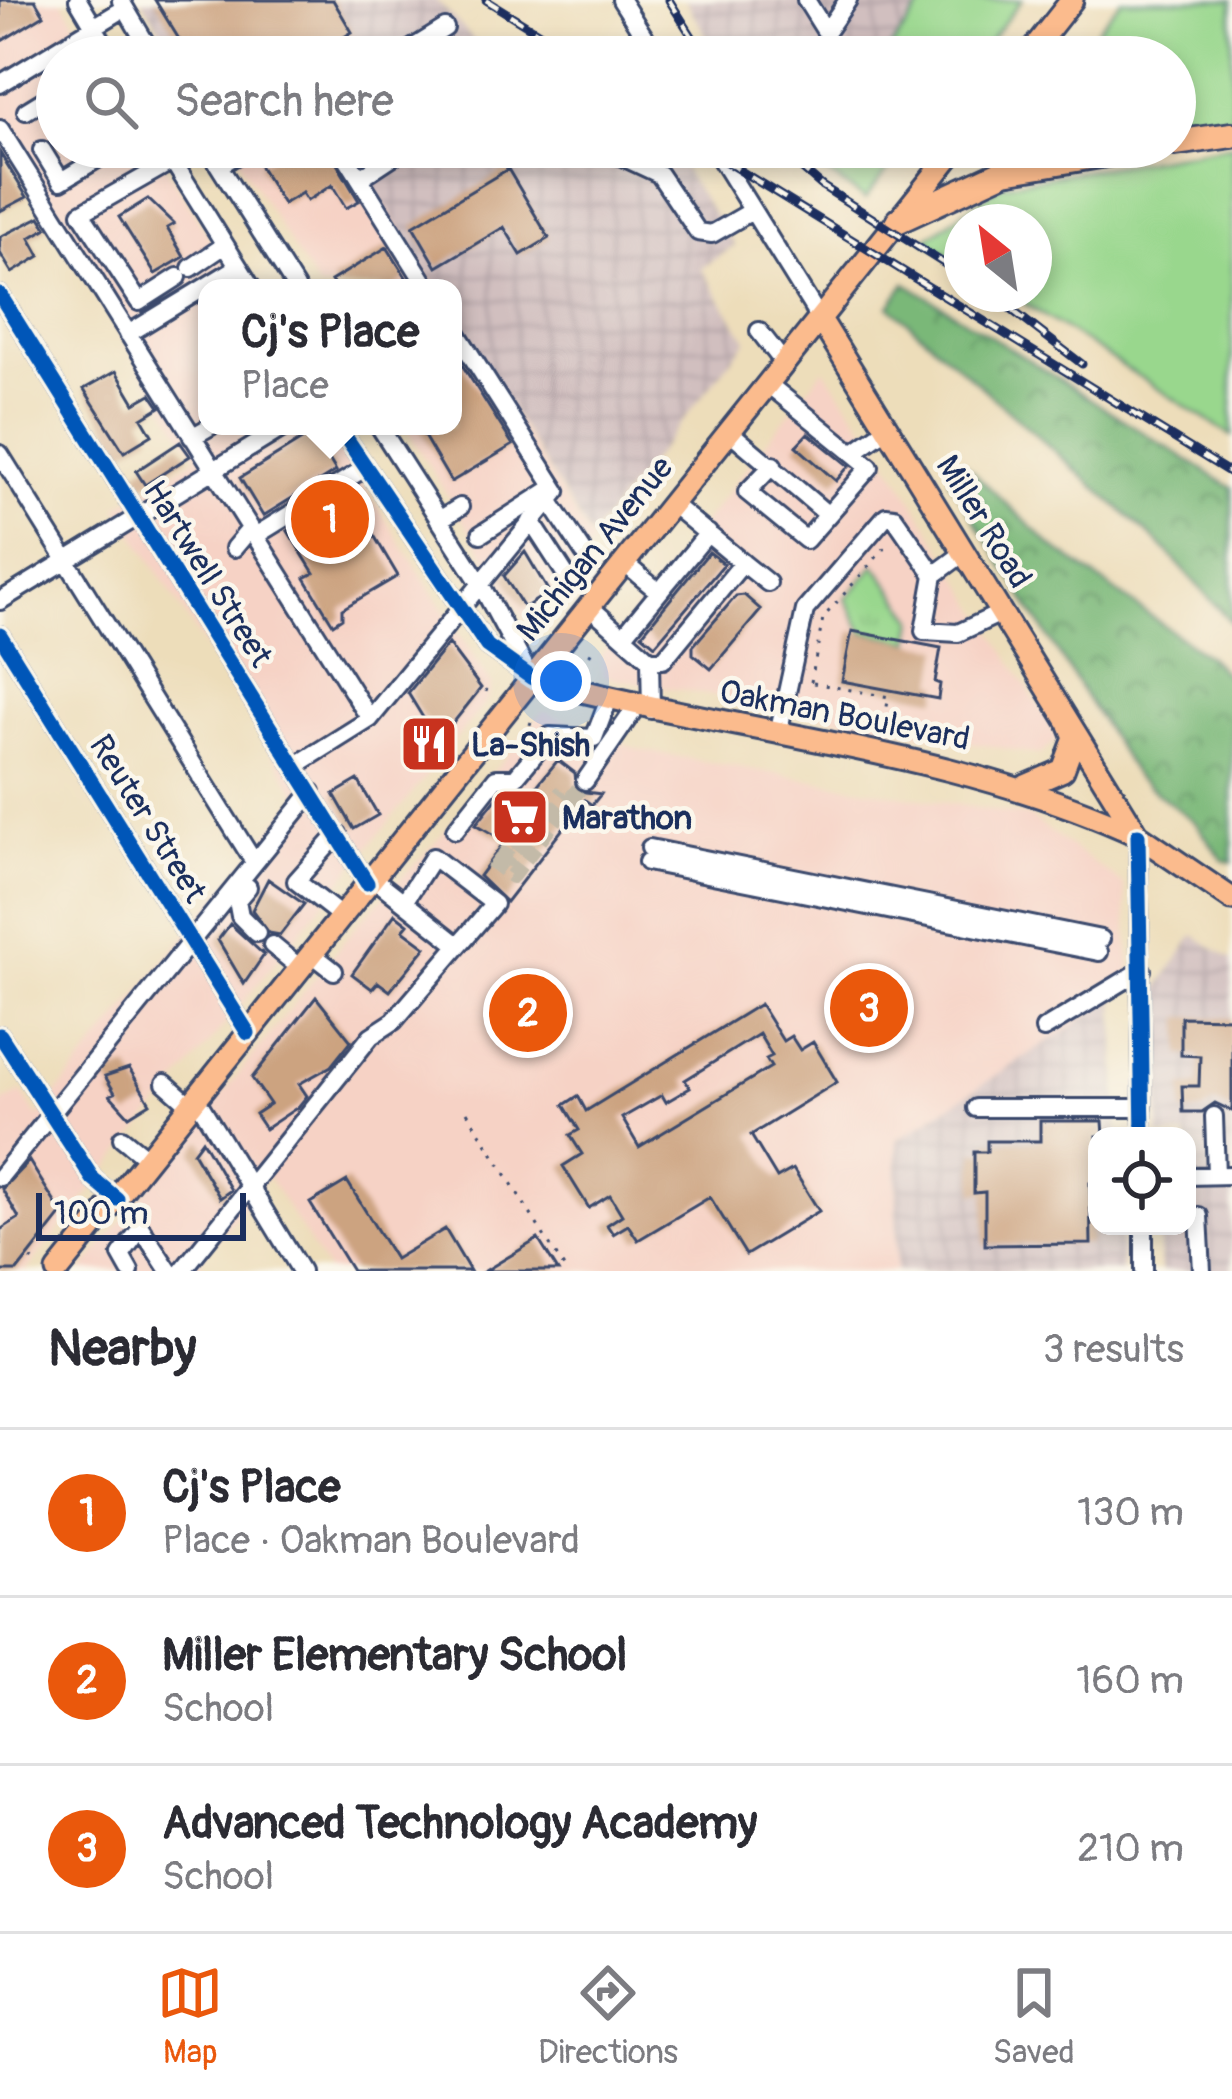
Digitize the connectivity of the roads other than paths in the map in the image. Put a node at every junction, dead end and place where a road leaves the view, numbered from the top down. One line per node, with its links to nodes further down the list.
1 (78, 0): 7 (street)
2 (621, 0): 13 (street)
3 (806, 0): 4 (street)
4 (848, 0)
5 (1072, 0): 14 (main road)
6 (123, 4): 7 (street); 11 (street)
7 (94, 26): 9 (street); 10 (street)
8 (445, 28): 12 (street)
9 (78, 36)
10 (100, 36)
11 (142, 36)
12 (432, 36)
13 (644, 36)
14 (1044, 36)
15 (36, 62): 16 (street)
16 (0, 84)
17 (36, 105): 18 (street)
18 (26, 111)
19 (0, 129): 46 (street)
20 (1232, 134): 21 (highway)
21 (1196, 140)
22 (54, 168): 23 (street)
23 (83, 168)
24 (147, 168): 36 (street)
25 (177, 168): 36 (street)
26 (220, 168): 40 (street)
27 (353, 168): 33 (street)
28 (374, 168): 33 (street)
29 (646, 168): 34 (street)
30 (725, 168): 34 (street, Miller Road)
31 (940, 168): 35 (main road, Michigan Avenue)
32 (1017, 168): 35 (highway)
33 (359, 178): 41 (street)
34 (752, 211): 44 (street, Miller Road)
35 (899, 220): 44 (main road, Michigan Avenue)
36 (225, 245): 37 (street)
37 (238, 267): 38 (street); 39 (street)
38 (218, 279)
39 (246, 279)
40 (290, 279)
41 (422, 279)
42 (198, 291): 46 (street)
43 (0, 295): 66 (street, Hartwell Street)
44 (820, 319): 48 (main road, Michigan Avenue); 50 (main road, Miller Road)
45 (758, 332): 48 (street)
46 (128, 334): 56 (street)
47 (462, 342): 62 (street)
48 (784, 363): 49 (main road, Michigan Avenue)
49 (768, 384): 51 (main road, Michigan Avenue); 57 (street)
50 (888, 428): 57 (street); 74 (main road, Miller Road)
51 (730, 432): 59 (street); 63 (main road, Michigan Avenue)
52 (198, 434): 56 (street)
53 (271, 435): 61 (street)
54 (347, 435): 60 (street, Oakman Boulevard)
55 (385, 435): 67 (street)
56 (192, 437): 61 (street)
57 (854, 452): 65 (street)
58 (0, 454): 75 (street)
59 (773, 465): 65 (street); 65 (street)
60 (365, 468): 69 (street); 85 (street, Oakman Boulevard)
61 (213, 470): 66 (street); 69 (street)
62 (549, 495): 68 (street); 71 (street); 73 (street)
63 (672, 504): 70 (street); 76 (main road, Michigan Avenue)
64 (460, 507): 67 (street)
65 (828, 515)
66 (138, 517): 75 (street); 96 (street, Hartwell Street)
67 (439, 520): 80 (street)
68 (531, 521): 79 (street); 80 (street)
69 (253, 532): 72 (street); 94 (street)
70 (708, 533): 77 (street); 82 (street)
71 (481, 534)
72 (235, 548)
73 (584, 553)
74 (965, 553): 78 (street); 86 (main road, Miller Road)
75 (67, 560): 83 (street); 104 (street)
76 (624, 563): 82 (street); 84 (main road, Michigan Avenue)
77 (743, 563): 81 (street); 89 (street)
78 (934, 574): 86 (street); 95 (street)
79 (566, 575)
80 (480, 583): 85 (street); 90 (street)
81 (768, 584)
82 (662, 594): 88 (street)
83 (0, 601)
84 (589, 606): 88 (street); 90 (main road, Michigan Avenue)
85 (459, 608): 90 (street, Oakman Boulevard); 94 (street)
86 (1003, 612): 93 (main road, Miller Road)
87 (0, 635): 109 (street, Reuter Street)
88 (624, 635): 89 (street)
89 (650, 660): 92 (street)
90 (532, 678): 91 (main road, Oakman Boulevard); 105 (main road, Michigan Avenue)
91 (609, 699): 92 (main road, Oakman Boulevard); 100 (street)
92 (644, 709): 95 (main road, Oakman Boulevard); 97 (street)
93 (1066, 716): 98 (main road); 102 (main road, Miller Road)
94 (370, 719): 96 (street)
95 (778, 734): 98 (main road, Oakman Boulevard)
96 (295, 766): 99 (street, Hartwell Street)
97 (581, 777)
98 (1019, 786): 102 (main road, Oakman Boulevard)
99 (310, 790): 101 (street, Hartwell Street); 104 (street); 112 (street)
100 (455, 830)
101 (338, 834): 105 (street, Hartwell Street); 108 (street)
102 (1138, 835): 106 (main road, Miller Road); 113 (street)
103 (648, 855): 111 (street)
104 (254, 862): 109 (street)
105 (369, 880): 107 (street); 108 (main road, Michigan Avenue)
106 (1232, 899)
107 (404, 902): 110 (street); 110 (street)
108 (341, 916): 112 (main road, Michigan Avenue)
109 (190, 940): 116 (street, Reuter Street); 123 (street)
110 (457, 944): 129 (street)
111 (1100, 945)
112 (305, 960): 114 (street); 116 (main road, Michigan Avenue)
113 (1142, 970): 115 (street); 121 (street)
114 (334, 971)
115 (1044, 1030)
116 (248, 1033): 119 (main road, Michigan Avenue)
117 (0, 1035): 123 (street)
118 (165, 1083): 119 (street)
119 (193, 1101): 126 (main road, Michigan Avenue); 129 (street)
120 (976, 1108): 121 (street)
121 (1143, 1108): 124 (street)
122 (1214, 1116): 127 (street)
123 (58, 1118): 128 (street); 130 (street)
124 (1143, 1127)
125 (122, 1138): 126 (street)
126 (148, 1159): 130 (main road, Michigan Avenue)
127 (1224, 1175)
128 (0, 1177)
129 (250, 1187): 136 (street); 137 (street)
130 (117, 1199): 133 (main road, Michigan Avenue)
131 (1199, 1216): 139 (street)
132 (1144, 1235): 138 (street)
133 (60, 1266)
134 (130, 1271): 135 (street)
135 (169, 1271)
136 (182, 1271)
137 (301, 1271)
138 (1144, 1271)
139 (1202, 1271)

